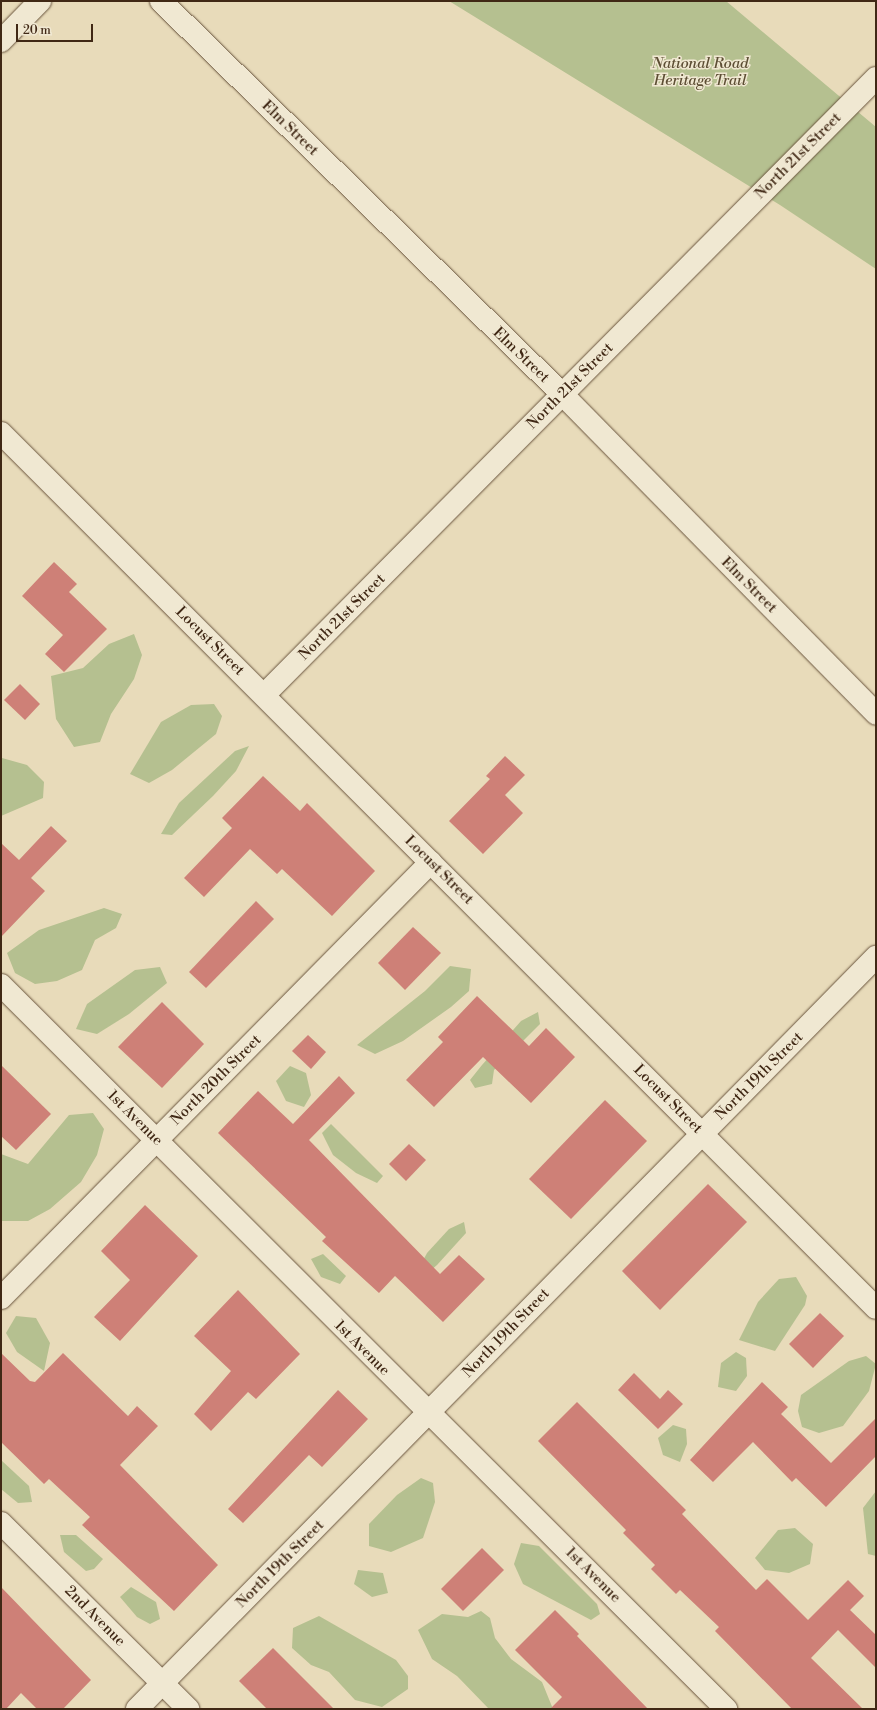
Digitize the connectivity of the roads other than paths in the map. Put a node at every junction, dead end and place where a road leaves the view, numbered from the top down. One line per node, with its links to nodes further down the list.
1 (40, 1): 3 (street)
2 (161, 1): 5 (street, Elm Street)
3 (1, 40)
4 (876, 78): 5 (street, North 21st Street)
5 (562, 394): 7 (street, North 21st Street); 8 (street, Elm Street)
6 (1, 434): 7 (street, Locust Street)
7 (264, 695): 9 (street, Locust Street)
8 (876, 714)
9 (431, 862): 12 (street, Locust Street); 13 (street, North 20th Street)
10 (876, 957): 12 (street, North 19th Street)
11 (1, 985): 13 (street, 1st Avenue)
12 (703, 1133): 15 (street, Locust Street); 16 (street, North 19th Street)
13 (157, 1140): 14 (street, North 20th Street); 16 (street, 1st Avenue)
14 (1, 1298)
15 (876, 1308)
16 (428, 1412): 18 (street, North 19th Street); 21 (street, 1st Avenue)
17 (1, 1523): 18 (street, 2nd Avenue)
18 (162, 1683): 19 (street, North 19th Street); 20 (street, 2nd Avenue)
19 (137, 1709)
20 (188, 1709)
21 (726, 1709)

